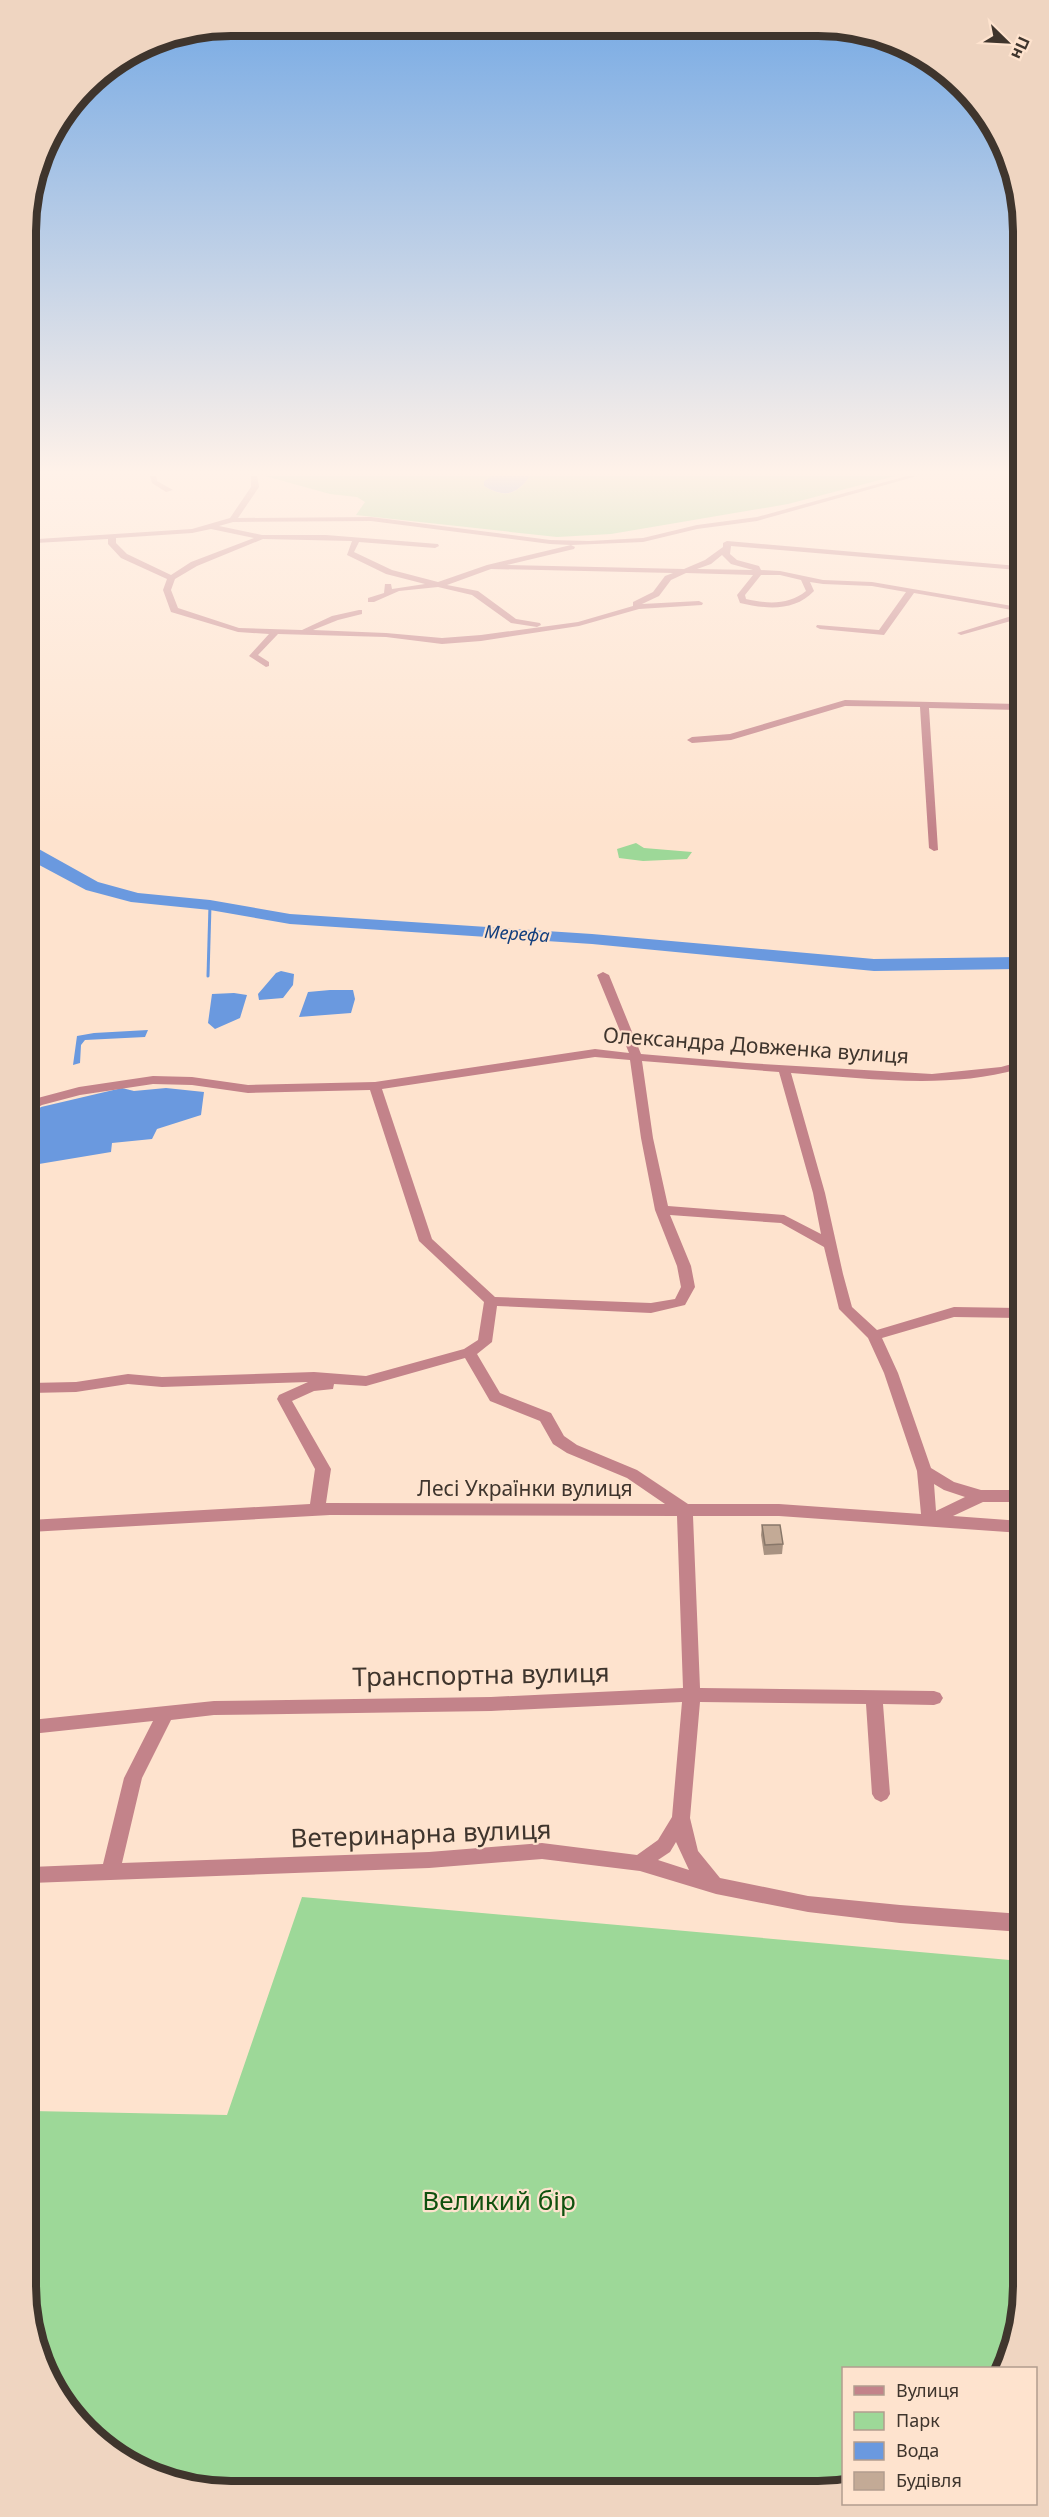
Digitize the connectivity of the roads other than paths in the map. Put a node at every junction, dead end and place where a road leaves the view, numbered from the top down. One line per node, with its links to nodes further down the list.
1 (168, 593): 17 (street)
2 (473, 593): 15 (street)
3 (656, 593): 13 (street)
4 (742, 593): 5 (street)
5 (808, 593)
6 (910, 593): 16 (street)
7 (931, 593): 11 (street)
8 (388, 594): 9 (street)
9 (371, 600)
10 (699, 603): 13 (street)
11 (1013, 608)
12 (359, 612): 18 (street)
13 (617, 613): 15 (street)
14 (1013, 617): 19 (street)
15 (551, 627): 18 (street)
16 (820, 627)
17 (276, 631): 18 (street); 20 (street)
18 (301, 632)
19 (961, 633)
20 (266, 663)
21 (924, 704): 22 (street); 23 (street); 24 (street)
22 (1013, 707)
23 (692, 740)
24 (934, 848)
25 (603, 975): 26 (street)
26 (635, 1054): 28 (street, Олександра Довженка вулиця); 29 (street, Олександра Довженка вулиця); 31 (street)
27 (1013, 1067): 28 (street, Олександра Довженка вулиця)
28 (784, 1069): 32 (street)
29 (375, 1086): 30 (street, Олександра Довженка вулиця); 33 (street)
30 (36, 1103)
31 (662, 1210): 32 (street); 33 (street)
32 (829, 1244): 35 (street)
33 (491, 1301): 36 (street)
34 (1013, 1313): 35 (street)
35 (874, 1335): 39 (street)
36 (469, 1352): 37 (street); 43 (street)
37 (366, 1381): 38 (street); 42 (street)
38 (36, 1388)
39 (925, 1471): 40 (street); 44 (street)
40 (981, 1496): 41 (street); 44 (street)
41 (1013, 1496)
42 (318, 1510): 43 (street, Лесі Українки вулиця); 45 (street, Лесі Українки вулиця)
43 (685, 1510): 44 (street, Лесі Українки вулиця); 47 (street)
44 (929, 1521): 46 (street, Лесі Українки вулиця)
45 (36, 1526)
46 (1013, 1526)
47 (692, 1695): 48 (street, Транспортна вулиця); 50 (street, Транспортна вулиця); 53 (street)
48 (874, 1697): 49 (street, Транспортна вулиця); 52 (street)
49 (934, 1698)
50 (166, 1713): 51 (street, Транспортна вулиця); 55 (street)
51 (36, 1726)
52 (881, 1794)
53 (681, 1818): 54 (street); 57 (street)
54 (640, 1863): 55 (street, Ветеринарна вулиця); 57 (street, Ветеринарна вулиця)
55 (111, 1871): 56 (street, Ветеринарна вулиця)
56 (36, 1875)
57 (716, 1886): 58 (street, Ветеринарна вулиця)
58 (1013, 1922)

